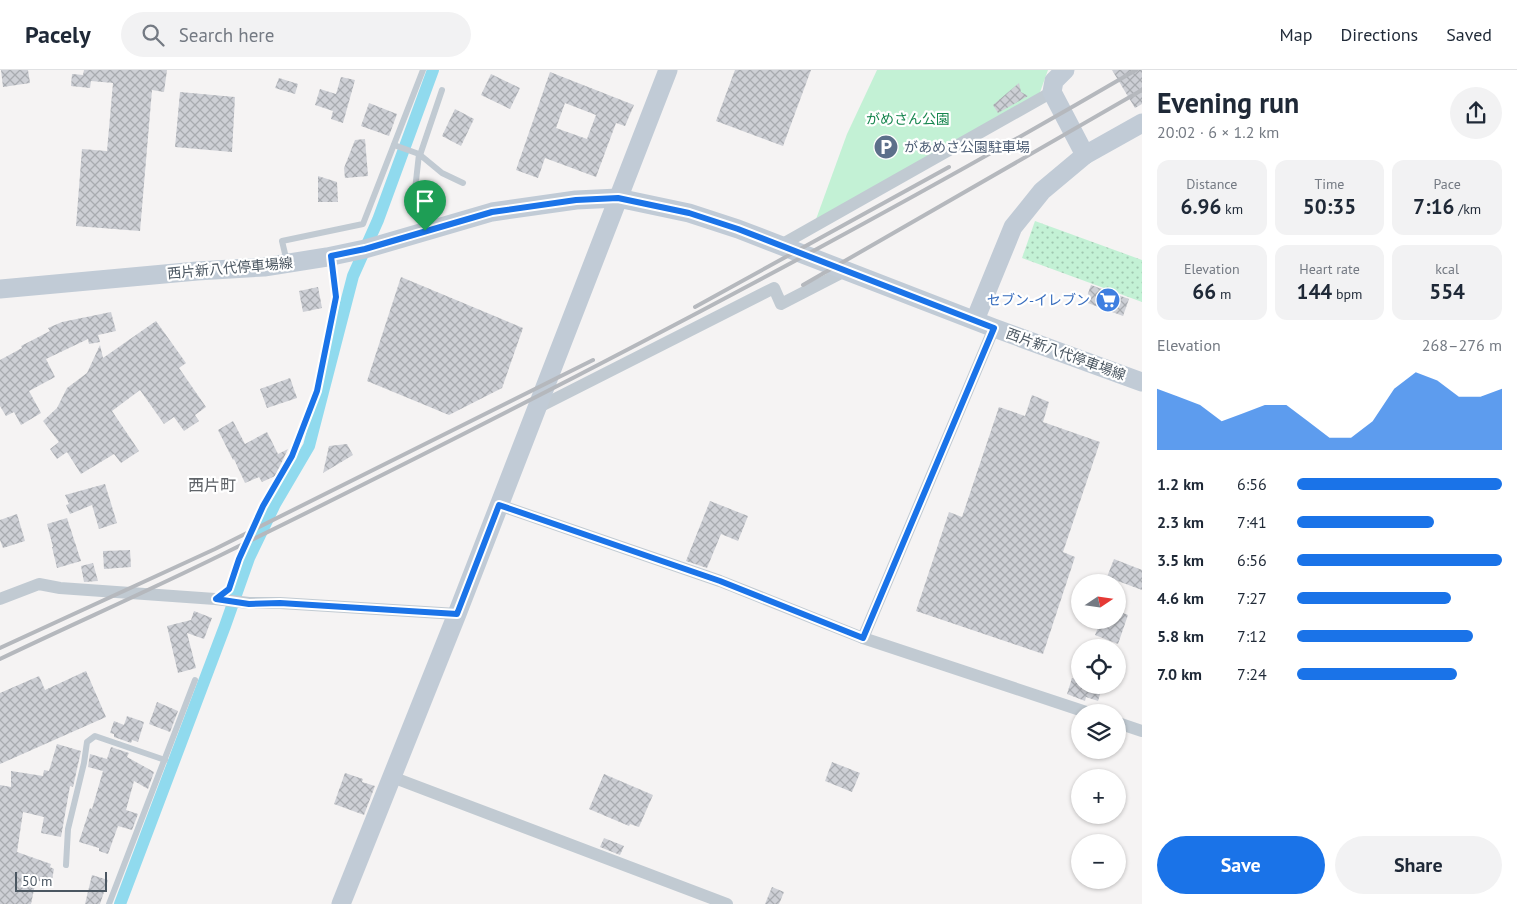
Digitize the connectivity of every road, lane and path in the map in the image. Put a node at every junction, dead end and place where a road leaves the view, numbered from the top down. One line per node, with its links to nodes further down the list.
1 (423, 70): 7 (lane)
2 (668, 70): 11 (street)
3 (1065, 70): 5 (street)
4 (442, 90): 8 (lane)
5 (1052, 92): 9 (street); 13 (street)
6 (1142, 123): 9 (street)
7 (395, 145): 8 (lane); 15 (lane)
8 (419, 154): 10 (lane); 12 (lane)
9 (1085, 155): 18 (street)
10 (464, 183)
11 (618, 198): 12 (street, 西片新八代停車場線); 13 (street, 西片新八代停車場線); 21 (street)
12 (425, 231): 14 (street, 西片新八代停車場線)
13 (781, 245): 16 (street, 西片新八代停車場線)
14 (331, 256): 15 (street, 西片新八代停車場線); 24 (lane)
15 (287, 264): 17 (street, 西片新八代停車場線)
16 (847, 270): 18 (street, 西片新八代停車場線); 21 (street)
17 (0, 289)
18 (975, 320): 19 (street, 西片新八代停車場線)
19 (994, 328): 20 (street, 西片新八代停車場線); 26 (street)
20 (1142, 382)
21 (537, 408): 22 (street)
22 (499, 505): 25 (street); 26 (street)
23 (0, 599): 24 (street)
24 (221, 600): 25 (street)
25 (457, 614): 32 (street)
26 (863, 638): 28 (street)
27 (195, 680): 31 (lane)
28 (1071, 707)
29 (1126, 726): 30 (street)
30 (1142, 731)
31 (165, 760): 33 (lane); 34 (lane)
32 (392, 777): 35 (street); 36 (street)
33 (66, 865)
34 (110, 904)
35 (341, 904)
36 (727, 904)

